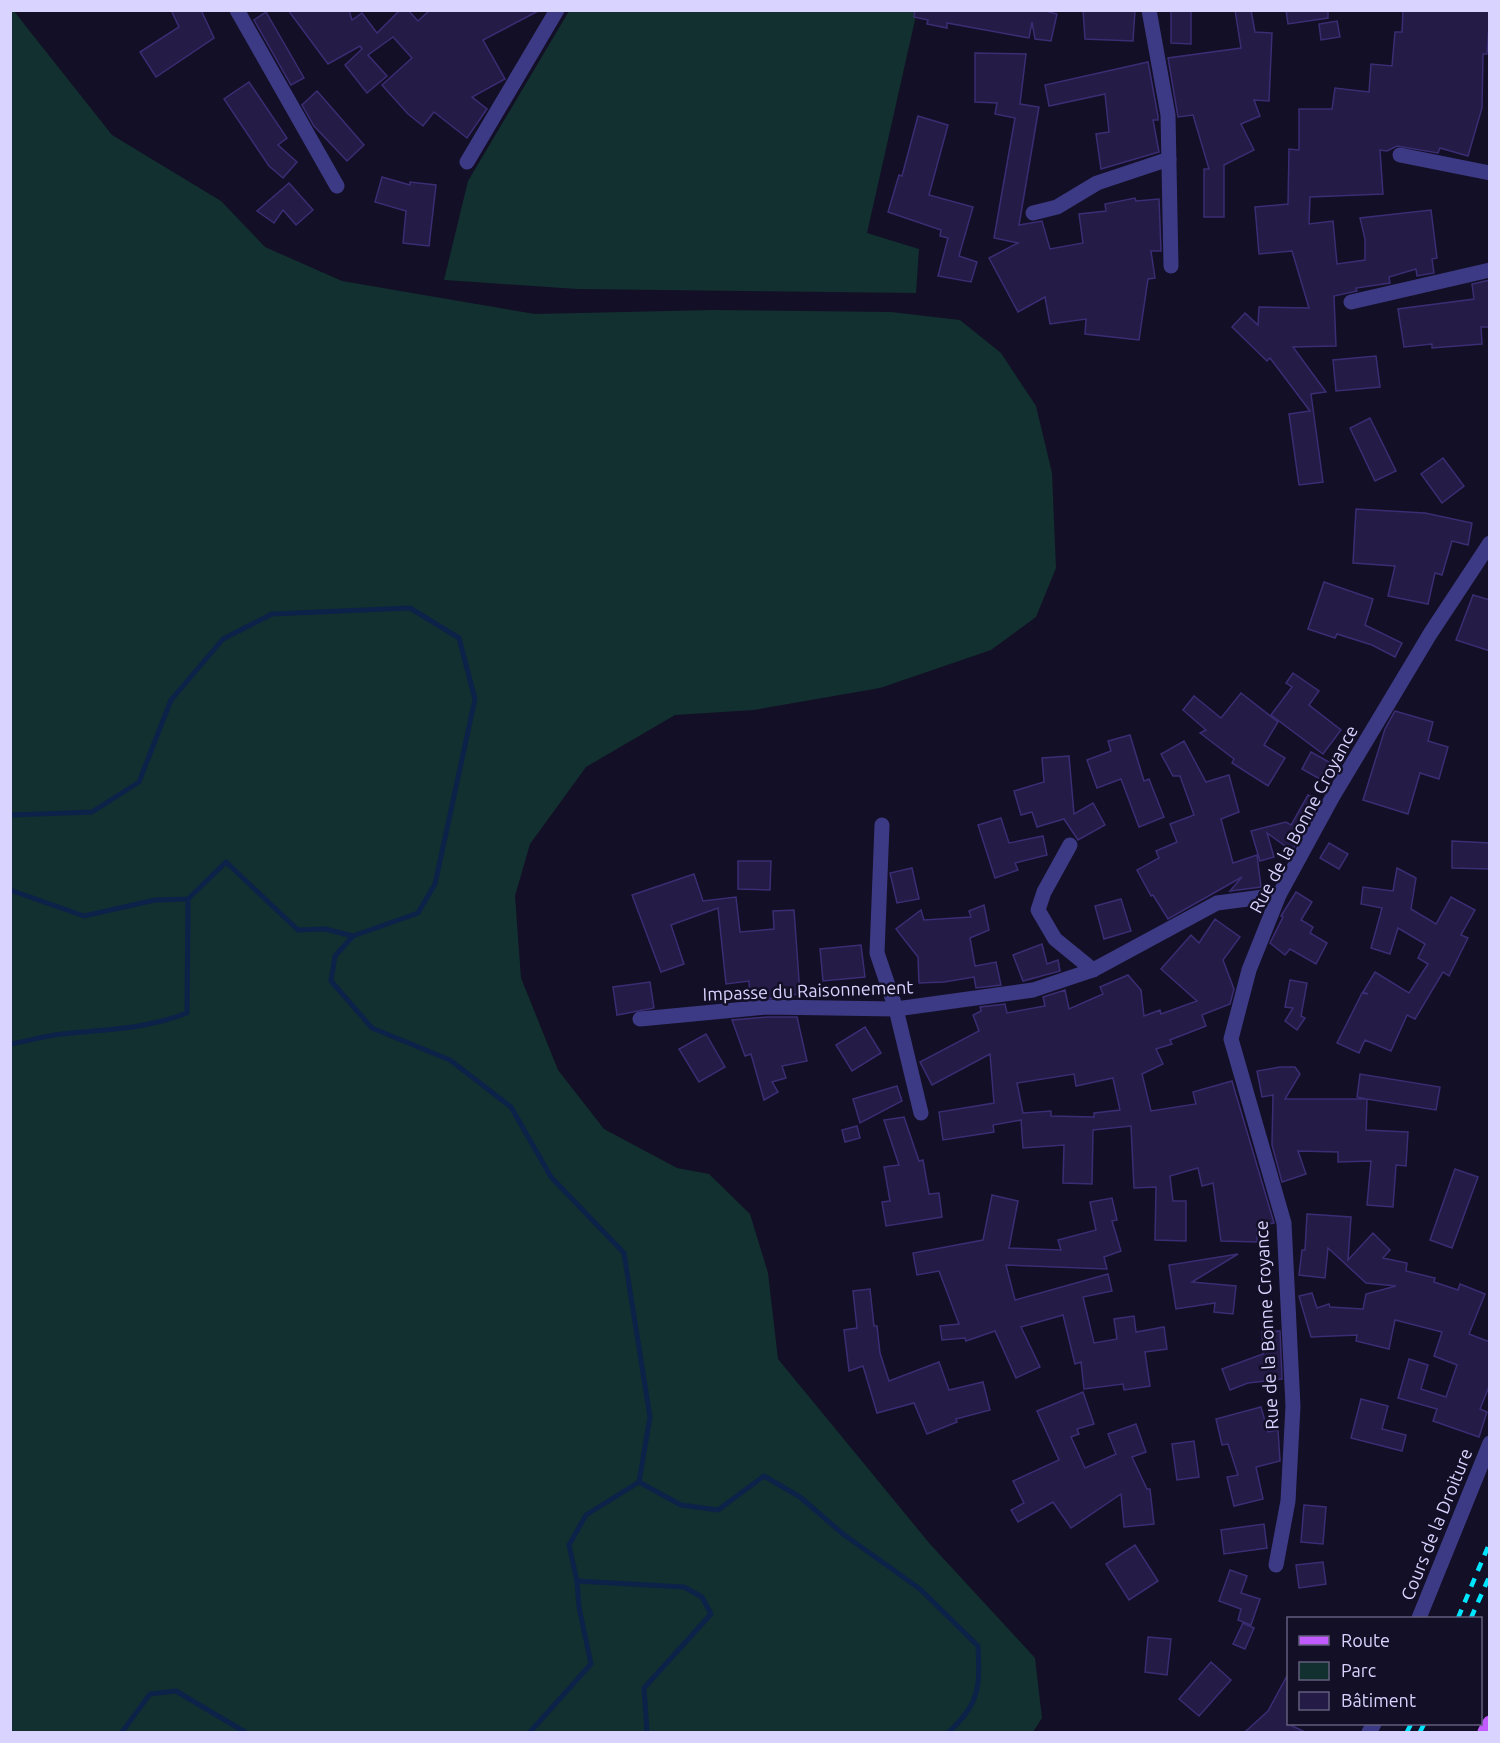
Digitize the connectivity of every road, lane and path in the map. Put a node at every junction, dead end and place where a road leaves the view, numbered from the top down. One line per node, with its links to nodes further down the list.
1 (237, 10): 8 (street)
2 (557, 10): 6 (street)
3 (1149, 10): 5 (street)
4 (1400, 154): 7 (street)
5 (1169, 159): 9 (street); 10 (street)
6 (467, 162)
7 (1490, 173)
8 (337, 186)
9 (1033, 213)
10 (1171, 266)
11 (1490, 270): 12 (street)
12 (1351, 302)
13 (1490, 543): 16 (street, Rue de la Bonne Croyance)
14 (882, 825): 18 (street)
15 (1070, 845): 17 (street)
16 (1280, 895): 17 (street, Impasse du Raisonnement); 22 (street, Rue de la Bonne Croyance)
17 (1093, 970): 18 (street, Impasse du Raisonnement)
18 (896, 1009): 19 (street, Impasse du Raisonnement); 20 (street)
19 (640, 1019)
20 (921, 1113)
21 (1490, 1443): 23 (street, Cours de la Droiture)
22 (1276, 1564)
23 (1419, 1617)
24 (1490, 1723): 25 (main road)
25 (1485, 1732)

